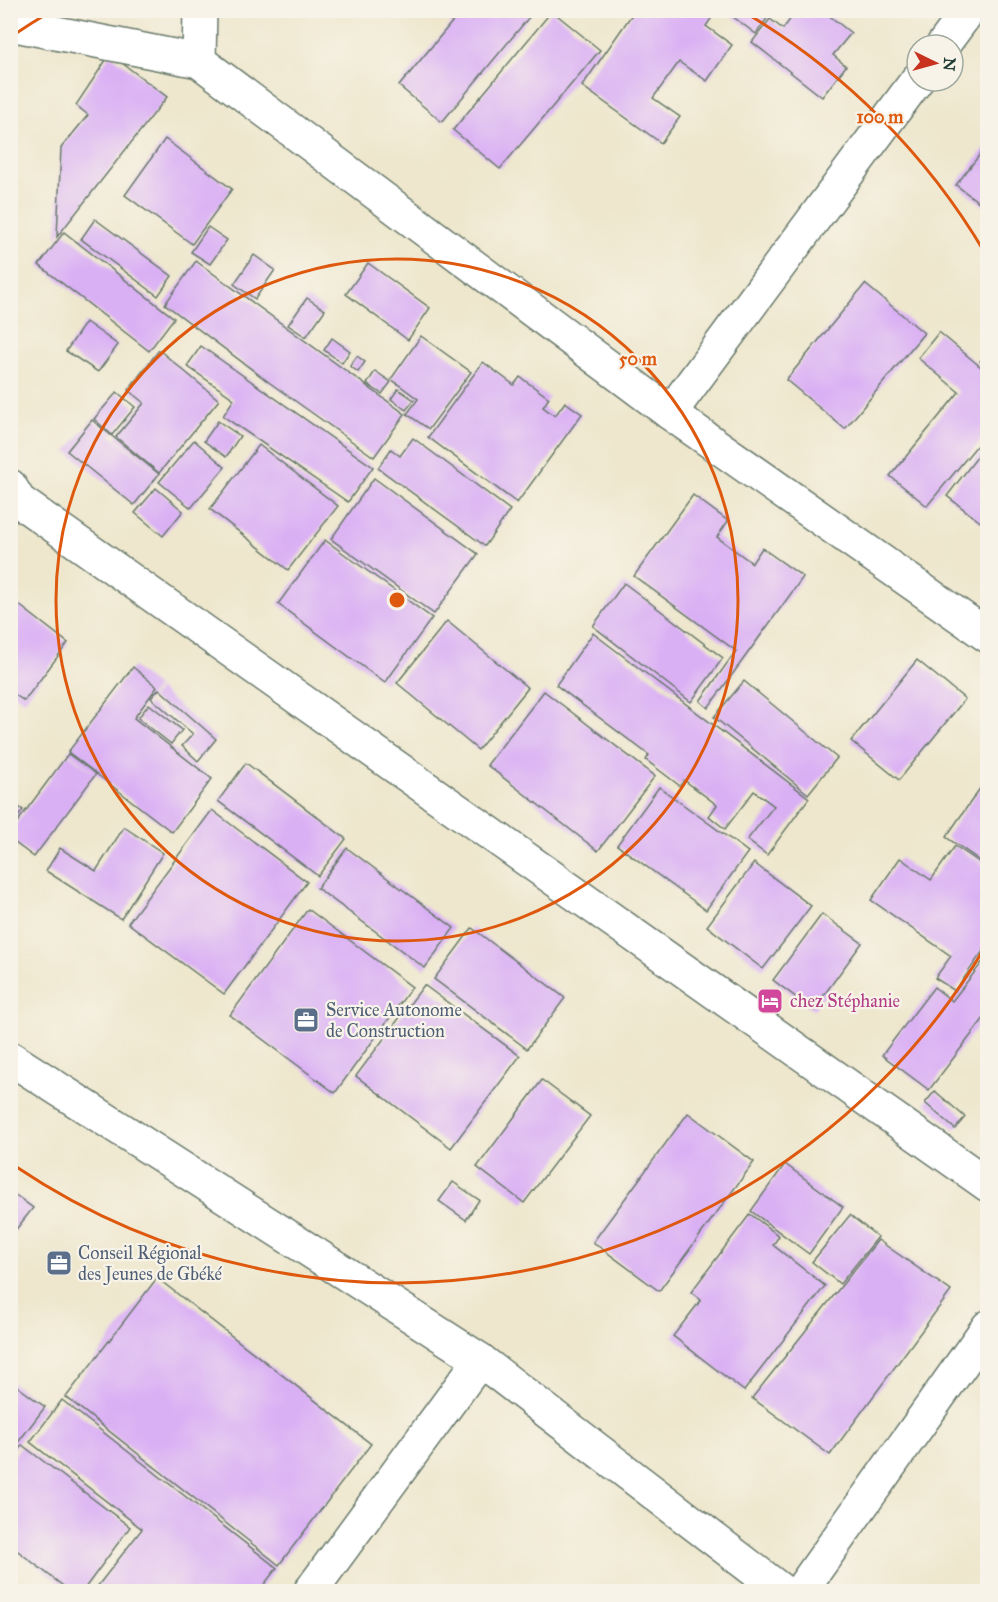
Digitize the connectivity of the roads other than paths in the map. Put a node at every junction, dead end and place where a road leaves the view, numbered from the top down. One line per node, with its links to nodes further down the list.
1 (200, 10): 5 (street)
2 (969, 10): 4 (street)
3 (10, 24): 5 (street)
4 (952, 33)
5 (199, 61): 7 (street)
6 (907, 93): 7 (street)
7 (670, 413): 9 (street)
8 (10, 486): 11 (street)
9 (987, 636)
10 (10, 1058): 13 (street)
11 (987, 1185)
12 (987, 1327): 16 (street)
13 (480, 1360): 14 (street); 15 (street)
14 (310, 1592)
15 (783, 1592)
16 (800, 1592)

